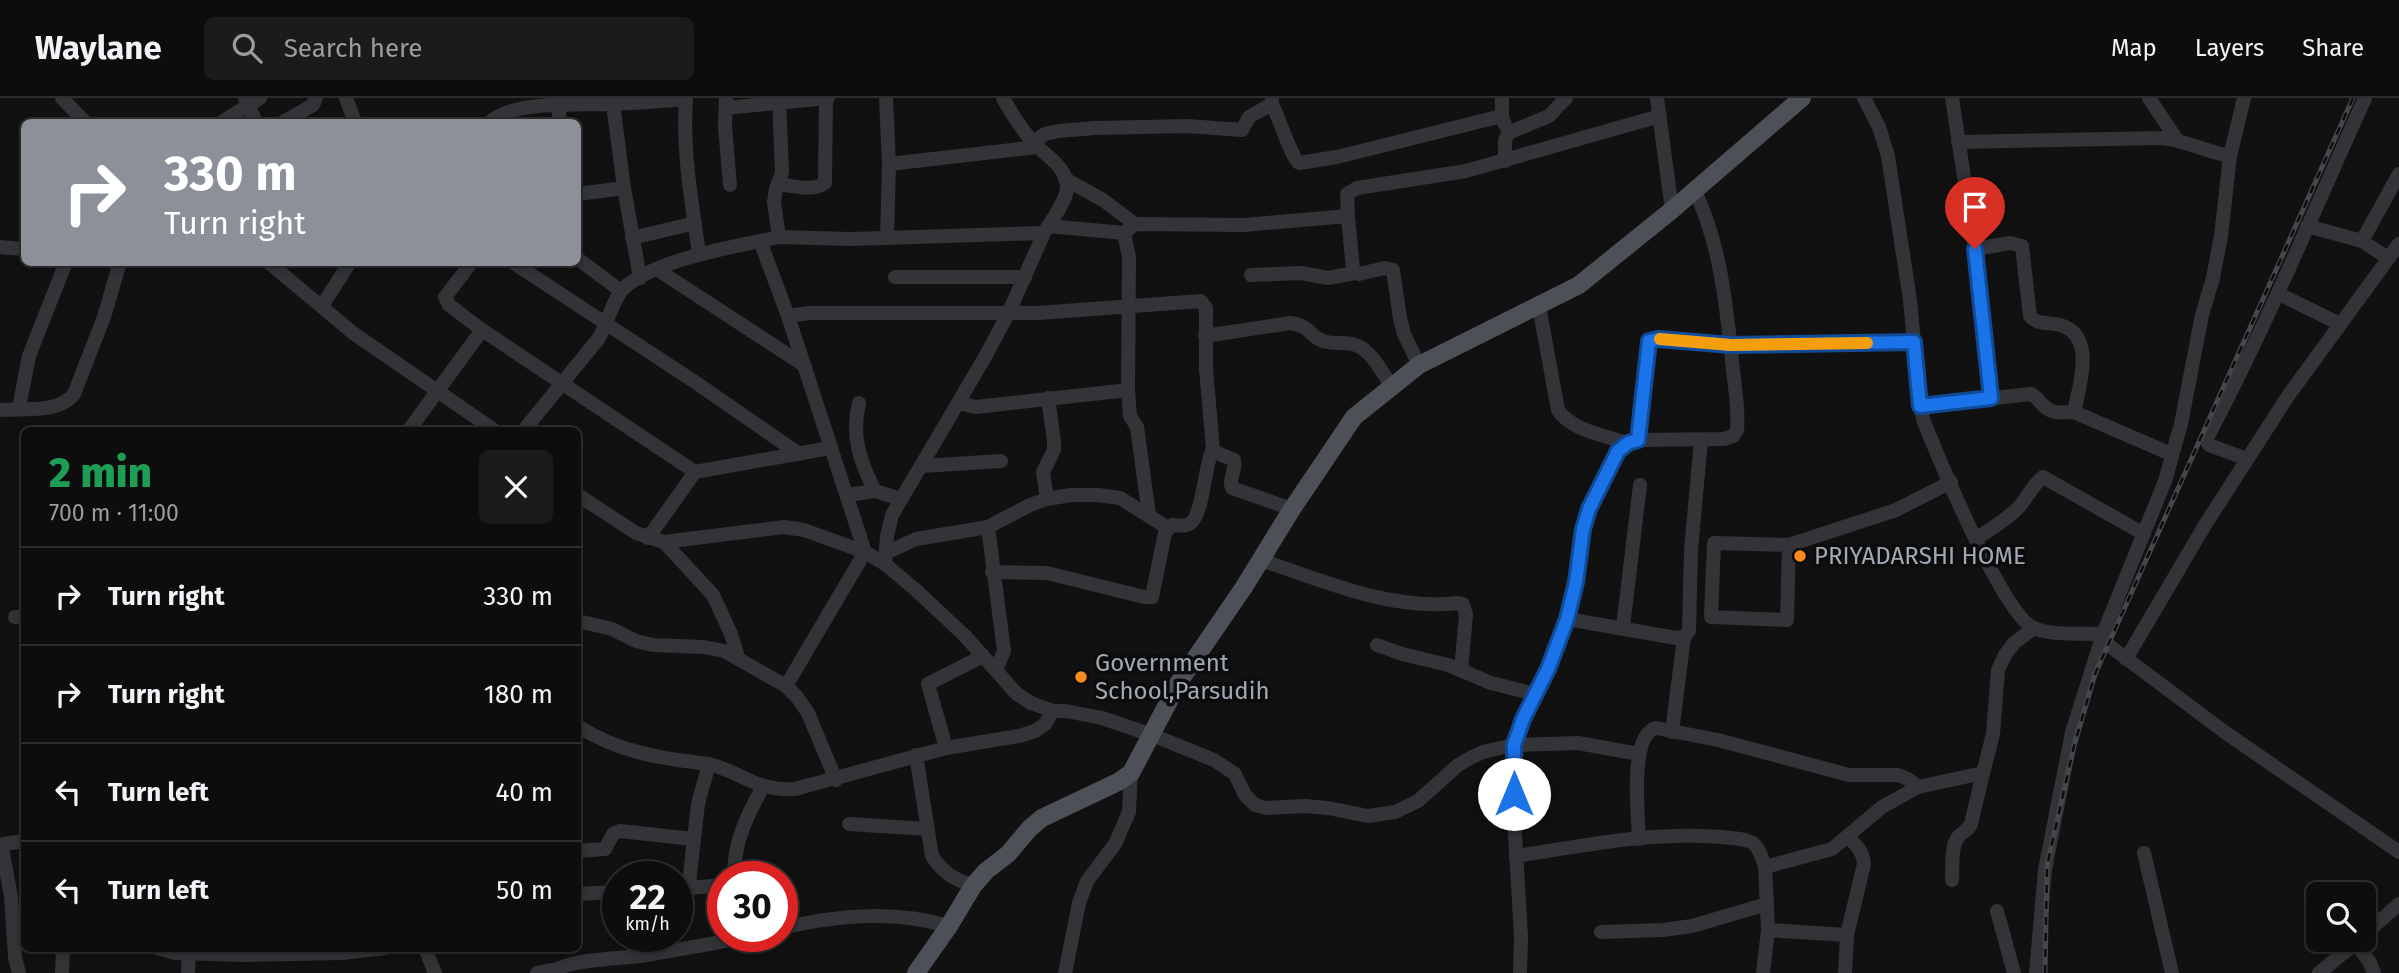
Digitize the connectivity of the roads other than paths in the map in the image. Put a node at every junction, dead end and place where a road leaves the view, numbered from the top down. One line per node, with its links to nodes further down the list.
1 (62, 98): 25 (street)
2 (316, 98): 28 (street)
3 (346, 98): 29 (street)
4 (686, 98): 21 (street); 48 (street)
5 (827, 98): 18 (street); 41 (street)
6 (886, 98): 38 (street)
7 (1003, 98): 35 (street)
8 (1502, 98): 23 (street)
9 (1566, 98): 32 (street)
10 (1657, 98): 24 (street)
11 (1802, 98): 44 (main road)
12 (1864, 98): 87 (street)
13 (1952, 98): 34 (street)
14 (2150, 98): 33 (street)
15 (2244, 98): 36 (street)
16 (2365, 98): 49 (street)
17 (251, 100): 26 (street); 27 (street)
18 (779, 101): 20 (street); 41 (street)
19 (1272, 101): 23 (street); 35 (street)
20 (726, 103): 42 (street)
21 (613, 104): 22 (street); 43 (street)
22 (558, 105): 30 (street); 31 (street)
23 (1502, 116): 32 (street)
24 (1660, 116): 37 (street); 46 (street)
25 (82, 119)
26 (226, 119)
27 (255, 119)
28 (288, 119)
29 (354, 119)
30 (495, 119)
31 (560, 119)
32 (1508, 133): 37 (street)
33 (2177, 140): 34 (street); 36 (street)
34 (1958, 142): 60 (street)
35 (1035, 144): 38 (street); 40 (street)
36 (2230, 156): 111 (street)
37 (1505, 161): 47 (street)
38 (889, 164): 54 (street)
39 (2399, 174): 56 (street)
40 (1065, 179): 50 (street); 51 (street)
41 (778, 184): 52 (street)
42 (730, 185)
43 (624, 188): 45 (street); 53 (street)
44 (1695, 191): 46 (main road); 88 (street)
45 (581, 194)
46 (1672, 210): 79 (main road)
47 (1348, 216): 51 (street); 71 (street)
48 (695, 223): 53 (street); 61 (street)
49 (2307, 226): 56 (street); 77 (street)
50 (1046, 229): 51 (street); 54 (street); 74 (street)
51 (1130, 229): 80 (street)
52 (779, 237): 54 (street); 55 (street)
53 (632, 238): 75 (street)
54 (887, 238)
55 (760, 241): 61 (street); 82 (street)
56 (2362, 241): 63 (street)
57 (2399, 244): 63 (street)
58 (0, 247): 59 (street)
59 (21, 249)
60 (1975, 249): 96 (street); 102 (street)
61 (699, 254): 70 (street)
62 (581, 258): 76 (street)
63 (2388, 258): 83 (street)
64 (64, 266): 100 (street)
65 (119, 266): 100 (street)
66 (273, 266): 78 (street)
67 (347, 266): 78 (street)
68 (469, 266): 85 (street)
69 (518, 266): 84 (street)
70 (658, 270): 75 (street); 90 (street)
71 (1355, 273): 72 (street); 89 (street)
72 (1251, 275)
73 (895, 277): 74 (street)
74 (1025, 277): 81 (street)
75 (640, 278): 76 (street)
76 (621, 291): 84 (street)
77 (2279, 294): 83 (street); 112 (street)
78 (322, 306): 94 (street)
79 (1539, 306): 89 (main road); 107 (street)
80 (1128, 307): 81 (street); 86 (street); 93 (street)
81 (1008, 314): 82 (street); 97 (street)
82 (788, 316): 90 (street)
83 (2340, 324): 112 (street)
84 (607, 325): 91 (street); 110 (street)
85 (482, 330): 91 (street); 94 (street)
86 (1205, 336): 92 (street); 109 (street)
87 (1914, 342): 88 (street); 99 (street)
88 (1731, 345): 106 (street); 107 (street)
89 (1419, 365): 92 (main road)
90 (805, 366): 108 (street)
91 (561, 384): 105 (street); 115 (street)
92 (1392, 387): 123 (main road)
93 (1128, 390): 95 (street); 124 (street)
94 (438, 391): 103 (street); 104 (street)
95 (1048, 398): 97 (street); 122 (street)
96 (1991, 398): 99 (street); 102 (street)
97 (960, 402): 114 (street)
98 (859, 403): 118 (street)
99 (1920, 406): 116 (street)
100 (19, 408): 101 (street)
101 (0, 410)
102 (2074, 412): 111 (street)
103 (411, 427)
104 (490, 427)
105 (526, 427)
106 (1701, 440): 107 (street); 141 (street)
107 (1633, 441): 136 (street)
108 (830, 448): 110 (street); 119 (street)
109 (1213, 449): 123 (street); 126 (street)
110 (799, 454): 115 (street)
111 (2171, 454): 127 (street)
112 (2247, 459): 145 (street)
113 (1001, 461): 114 (street)
114 (922, 466): 121 (street)
115 (695, 472): 128 (street)
116 (1951, 482): 129 (street); 131 (street)
117 (1640, 485): 138 (street)
118 (875, 491): 119 (street); 121 (street)
119 (847, 495): 132 (street)
120 (581, 497): 128 (street)
121 (901, 499): 133 (street)
122 (1047, 499): 124 (street); 125 (street)
123 (1292, 509): 134 (main road)
124 (1149, 515): 126 (street)
125 (988, 527): 133 (street); 135 (street)
126 (1168, 528): 135 (street)
127 (2144, 534): 129 (street); 140 (street)
128 (648, 538): 130 (street)
129 (1976, 538): 139 (street)
130 (664, 542): 132 (street); 144 (street)
131 (1789, 545): 131 (street)
132 (865, 552): 133 (street); 148 (street)
133 (886, 559): 143 (street)
134 (1261, 560): 147 (street); 153 (main road)
135 (992, 572): 146 (street)
136 (1567, 619): 138 (street); 149 (street)
137 (581, 622): 144 (street)
138 (1623, 628): 141 (street)
139 (2034, 628): 140 (street); 160 (street)
140 (2104, 634): 145 (street); 211 (street)
141 (1684, 637): 152 (street)
142 (1377, 645): 147 (street)
143 (983, 656): 146 (street); 155 (street)
144 (738, 657): 148 (street)
145 (2126, 659): 171 (street)
146 (996, 670): 150 (street)
147 (1461, 670): 149 (street)
148 (786, 687): 161 (street)
149 (1535, 694): 154 (street)
150 (1053, 711): 153 (street); 155 (street)
151 (581, 728): 158 (street)
152 (1672, 732): 156 (street); 163 (street)
153 (1152, 735): 154 (street); 159 (main road)
154 (1514, 745): 156 (street); 173 (street)
155 (946, 748): 157 (street)
156 (1639, 754): 168 (street)
157 (916, 755): 161 (street); 165 (street)
158 (709, 764): 162 (street); 167 (street)
159 (1131, 773): 178 (main road); 206 (street)
160 (1983, 774): 163 (street); 177 (street)
161 (835, 780): 162 (street)
162 (763, 788): 175 (street)
163 (1918, 788): 166 (street)
164 (849, 824): 165 (street)
165 (927, 829): 178 (street)
166 (1848, 837): 176 (street); 189 (street)
167 (693, 839): 170 (street); 174 (street)
168 (1639, 839): 173 (street); 176 (street)
169 (21, 841): 199 (street)
170 (581, 851)
171 (2399, 852)
172 (2144, 853): 212 (street)
173 (1516, 856): 207 (street)
174 (689, 861)
175 (736, 861)
176 (1765, 867): 181 (street)
177 (1952, 880)
178 (973, 887): 186 (main road)
179 (602, 893): 180 (street)
180 (581, 894)
181 (1767, 904): 187 (street); 188 (street)
182 (2399, 904): 185 (street)
183 (1997, 911): 210 (street)
184 (798, 924): 186 (street)
185 (2376, 924)
186 (949, 926): 205 (main road)
187 (1768, 930): 189 (street); 208 (street)
188 (1601, 932)
189 (1847, 935): 209 (street)
190 (63, 952): 201 (street)
191 (171, 952): 197 (street)
192 (245, 952): 197 (street)
193 (427, 952): 203 (street)
194 (652, 952): 200 (street)
195 (2344, 952): 213 (street)
196 (2366, 952): 214 (street)
197 (189, 953): 202 (street)
198 (0, 965): 199 (street)
199 (18, 969)
200 (554, 971): 204 (street)
201 (62, 973)
202 (188, 973)
203 (435, 973)
204 (537, 973)
205 (916, 973)
206 (1065, 973)
207 (1520, 973)
208 (1763, 973)
209 (1845, 973)
210 (2014, 973)
211 (2036, 973)
212 (2172, 973)
213 (2319, 973)
214 (2374, 973)

